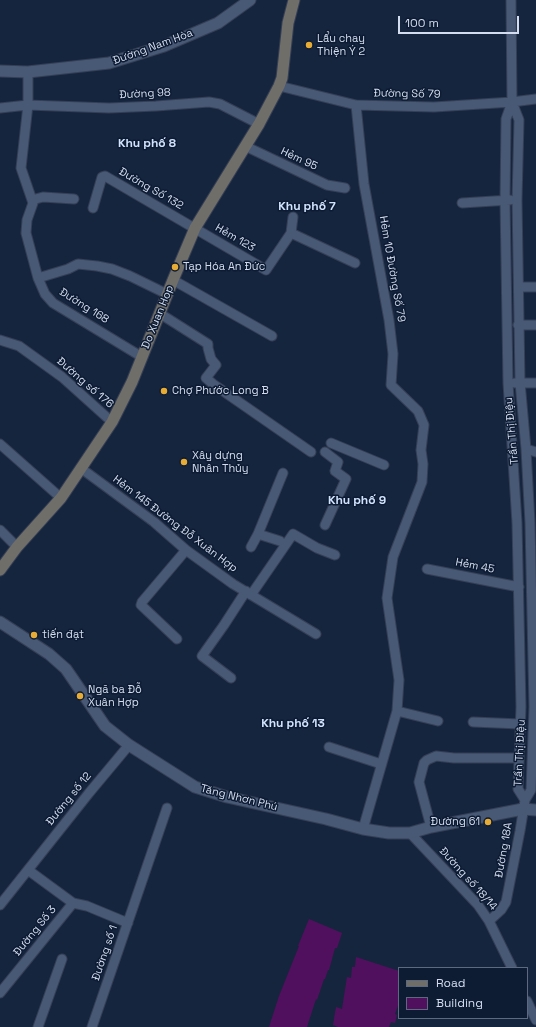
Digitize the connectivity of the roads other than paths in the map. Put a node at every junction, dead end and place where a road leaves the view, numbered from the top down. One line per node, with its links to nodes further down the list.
1 (250, 0): 5 (street, Đường Nam Hòa)
2 (294, 0): 6 (main road, Do Xuan Hop)
3 (511, 0): 8 (street)
4 (0, 71): 5 (street, Đường Nam Hòa)
5 (28, 72): 10 (street)
6 (279, 86): 9 (street, Đường Số 79); 12 (main road, Do Xuan Hop)
7 (536, 99): 8 (street, Đường Số 79)
8 (512, 102): 9 (street, Đường Số 79); 17 (street, Trần Thị Điệu); 18 (street, Trần Thị Điệu)
9 (356, 104): 71 (street, Hẻm 10 Đường Số 79)
10 (28, 105): 11 (street, Đường 98); 12 (street, Đường 98); 16 (street)
11 (0, 108)
12 (259, 124): 13 (main road, Do Xuan Hop)
13 (245, 146): 14 (street, Hẻm 95); 22 (main road, Do Xuan Hop)
14 (345, 188)
15 (74, 199): 16 (street)
16 (32, 200): 25 (street, Đường 168)
17 (517, 200): 18 (street); 27 (street, Trần Thị Điệu)
18 (505, 201): 19 (street); 37 (street, Trần Thị Điệu)
19 (462, 203)
20 (93, 208): 22 (street, Đường Số 132)
21 (293, 217): 23 (street, Hẻm 123)
22 (195, 228): 23 (street, Hẻm 123); 26 (main road, Do Xuan Hop)
23 (291, 233): 24 (street)
24 (355, 263)
25 (38, 278): 29 (street); 35 (street, Đường 168)
26 (173, 280): 29 (main road, Do Xuan Hop); 33 (street)
27 (519, 287): 28 (street); 31 (street, Trần Thị Điệu)
28 (536, 287)
29 (167, 294): 30 (main road, Do Xuan Hop)
30 (159, 313): 35 (main road, Do Xuan Hop); 43 (street)
31 (518, 325): 32 (street); 36 (street, Trần Thị Điệu)
32 (536, 325)
33 (272, 336)
34 (0, 340): 39 (street, Đường số 176)
35 (142, 357): 39 (main road, Do Xuan Hop)
36 (520, 382): 37 (street); 38 (street); 42 (street, Trần Thị Điệu)
37 (508, 383): 50 (street, Trần Thị Điệu)
38 (536, 383)
39 (112, 422): 47 (main road, Do Xuan Hop)
40 (331, 443): 46 (street)
41 (0, 444): 49 (street)
42 (526, 449): 45 (street); 51 (street, Trần Thị Điệu)
43 (311, 452)
44 (325, 452): 52 (street)
45 (536, 452)
46 (384, 465)
47 (82, 469): 49 (main road, Do Xuan Hop); 58 (street, Hẻm 145 Đường Đỗ Xuân Hợp)
48 (283, 473): 54 (street)
49 (61, 498): 56 (main road, Do Xuan Hop)
50 (518, 523): 51 (street); 63 (street, Trần Thị Điệu)
51 (530, 523): 60 (street, Trần Thị Điệu)
52 (325, 525)
53 (0, 530): 56 (street)
54 (258, 534): 55 (street); 57 (street)
55 (280, 541)
56 (17, 547): 62 (main road, Do Xuan Hop)
57 (251, 547)
58 (186, 550): 64 (street, Hẻm 145 Đường Đỗ Xuân Hợp); 67 (street)
59 (335, 555): 64 (street)
60 (534, 562): 70 (street, Trần Thị Điệu)
61 (427, 569): 63 (street, Hẻm 45)
62 (0, 570)
63 (519, 588): 69 (street, Trần Thị Điệu)
64 (249, 593): 66 (street, Hẻm 145 Đường Đỗ Xuân Hợp); 68 (street)
65 (0, 622): 75 (street, Tăng Nhơn Phú)
66 (316, 634)
67 (177, 639)
68 (231, 678)
69 (521, 707): 70 (street); 74 (street, Trần Thị Điệu)
70 (535, 707): 79 (street, Trần Thị Điệu)
71 (397, 711): 72 (street); 78 (street)
72 (438, 720)
73 (473, 722): 74 (street)
74 (520, 724): 77 (street, Trần Thị Điệu)
75 (130, 745): 83 (street, Tăng Nhơn Phú); 85 (street, Đường số 12)
76 (329, 747): 78 (street)
77 (519, 758): 79 (street, Trần Thị Điệu); 82 (street)
78 (381, 764): 83 (street)
79 (524, 805): 81 (street, Tăng Nhơn Phú); 82 (street, Tăng Nhơn Phú); 88 (street, Đường 18A)
80 (167, 808): 89 (street, Đường số 1)
81 (536, 810)
82 (431, 827): 84 (street, Tăng Nhơn Phú)
83 (363, 829): 84 (street, Tăng Nhơn Phú)
84 (410, 832): 88 (street, Đường số 18/14)
85 (28, 870): 86 (street); 87 (street)
86 (73, 903): 89 (street); 92 (street, Đường Số 3)
87 (0, 905)
88 (489, 921): 91 (street, Đường số 18/14)
89 (128, 923): 96 (street, Đường số 1)
90 (62, 959): 95 (street)
91 (512, 967)
92 (0, 993)
93 (528, 1003): 94 (street)
94 (536, 1020)
95 (38, 1027)
96 (92, 1027)

